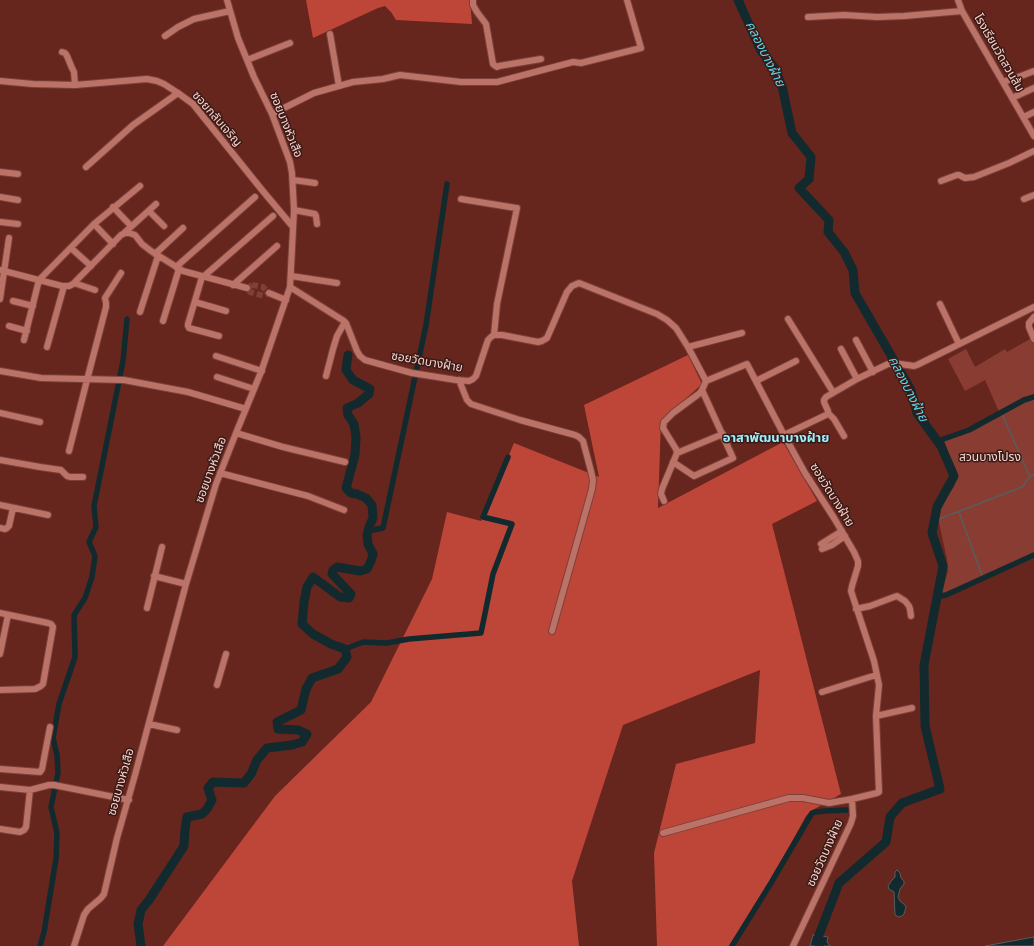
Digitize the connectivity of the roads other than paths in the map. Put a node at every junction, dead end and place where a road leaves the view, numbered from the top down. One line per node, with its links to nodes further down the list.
1 (227, 0): 5 (street, ซอยบางหัวเสือ)
2 (473, 0): 12 (street)
3 (627, 0): 18 (street)
4 (958, 0): 6 (street, โรงเรียนวัดสวนส้ม)
5 (230, 11): 9 (street); 13 (street, ซอยบางหัวเสือ)
6 (962, 11): 7 (street); 16 (street, โรงเรียนวัดสวนส้ม)
7 (808, 17)
8 (330, 34): 18 (street)
9 (165, 36)
10 (290, 43): 13 (street)
11 (62, 52): 17 (street)
12 (542, 59)
13 (247, 60): 23 (street, ซอยบางหัวเสือ)
14 (1034, 71): 16 (street)
15 (0, 81): 17 (street, ซอยกลับเจริญ)
16 (1002, 82): 21 (street, โรงเรียนวัดสวนส้ม)
17 (75, 84): 20 (street, ซอยกลับเจริญ)
18 (339, 86): 23 (street)
19 (1034, 88): 21 (street)
20 (178, 93): 27 (street); 51 (street, ซอยกลับเจริญ)
21 (1012, 98): 24 (street, โรงเรียนวัดสวนส้ม)
22 (1034, 112): 24 (street)
23 (272, 114): 30 (street, ซอยบางหัวเสือ)
24 (1024, 117): 25 (street, โรงเรียนวัดสวนส้ม)
25 (1034, 136)
26 (1034, 151): 31 (street)
27 (86, 167)
28 (0, 172): 29 (street)
29 (18, 174)
30 (292, 180): 32 (street); 42 (street, ซอยบางหัวเสือ)
31 (941, 181)
32 (315, 183)
33 (140, 186): 41 (street)
34 (1034, 195): 38 (street)
35 (0, 197): 39 (street)
36 (255, 197): 60 (street)
37 (461, 199): 90 (street)
38 (1024, 199)
39 (18, 200)
40 (156, 204): 43 (street)
41 (113, 207): 47 (street); 49 (street)
42 (294, 210): 48 (street); 51 (street, ซอยบางหัวเสือ)
43 (149, 211): 49 (street); 50 (street)
44 (273, 216): 64 (street)
45 (0, 222): 46 (street)
46 (18, 224)
47 (94, 224): 55 (street); 57 (street)
48 (317, 224)
49 (131, 226): 53 (street)
50 (164, 226)
51 (293, 227): 63 (street, ซอยบางหัวเสือ)
52 (183, 228): 58 (street)
53 (122, 235): 55 (street); 58 (street)
54 (9, 238): 61 (street)
55 (112, 244): 59 (street)
56 (277, 246): 68 (street)
57 (71, 248): 59 (street); 65 (street)
58 (156, 255): 60 (street); 82 (street)
59 (91, 266): 66 (street)
60 (177, 268): 64 (street); 85 (street)
61 (2, 271): 65 (street); 74 (street)
62 (121, 273): 107 (street)
63 (291, 276): 67 (street); 70 (street, ซอยบางหัวเสือ)
64 (203, 277): 68 (street); 77 (street)
65 (39, 280): 69 (street); 79 (street)
66 (74, 283): 69 (street); 72 (street)
67 (337, 283)
68 (233, 285): 71 (street)
69 (64, 286): 97 (street)
70 (290, 287): 75 (street, ซอยบางหัวเสือ); 86 (street)
71 (247, 288)
72 (96, 290)
73 (269, 294): 75 (street)
74 (0, 299)
75 (286, 300): 102 (street, ซอยบางหัวเสือ)
76 (13, 301): 79 (street)
77 (195, 302): 81 (street); 91 (street)
78 (940, 304): 95 (street)
79 (33, 306): 88 (street)
80 (1034, 307): 95 (street)
81 (226, 311)
82 (140, 312)
83 (1034, 317): 92 (street)
84 (788, 319): 113 (street)
85 (163, 320)
86 (345, 322): 104 (street); 108 (street, ซอยวัดบางฝ้าย)
87 (9, 326): 88 (street)
88 (27, 331): 93 (street)
89 (742, 333): 96 (street)
90 (494, 335): 96 (street); 108 (street, ซอยวัดบางฝ้าย)
91 (219, 336)
92 (1034, 339)
93 (24, 340)
94 (856, 340): 103 (street)
95 (959, 344): 103 (street)
96 (688, 346): 109 (street)
97 (47, 347)
98 (840, 349): 106 (street)
99 (216, 356): 102 (street)
100 (796, 361): 110 (street)
101 (0, 371): 107 (street)
102 (262, 371): 111 (street, ซอยบางหัวเสือ)
103 (873, 372): 106 (street)
104 (326, 376)
105 (217, 377): 111 (street)
106 (857, 379): 113 (street)
107 (87, 380): 114 (street); 122 (street)
108 (458, 380): 145 (street)
109 (706, 381): 110 (street, ซอยวัดบางฝ้าย); 112 (street)
110 (756, 381): 120 (street, ซอยวัดบางฝ้าย)
111 (254, 389): 114 (street, ซอยบางหัวเสือ)
112 (702, 390): 119 (street); 123 (street)
113 (833, 392): 116 (street)
114 (246, 409): 118 (street, ซอยบางหัวเสือ)
115 (0, 413): 117 (street)
116 (828, 414): 120 (street); 121 (street)
117 (40, 422)
118 (236, 434): 125 (street); 127 (street, ซอยบางหัวเสือ)
119 (723, 434): 123 (street); 126 (street)
120 (784, 435): 135 (street, ซอยวัดบางฝ้าย)
121 (844, 436)
122 (69, 451)
123 (677, 453): 126 (street)
124 (0, 460): 128 (street)
125 (345, 462)
126 (673, 462): 129 (street)
127 (220, 473): 132 (street); 139 (street, ซอยบางหัวเสือ)
128 (83, 477)
129 (664, 501)
130 (0, 505): 131 (street)
131 (13, 508): 133 (street); 134 (street)
132 (344, 510)
133 (48, 515)
134 (0, 528)
135 (843, 534): 137 (street); 141 (street, ซอยวัดบางฝ้าย)
136 (162, 547): 138 (street)
137 (822, 547)
138 (154, 576): 139 (street); 140 (street)
139 (186, 584): 154 (street, ซอยบางหัวเสือ)
140 (147, 608)
141 (856, 609): 144 (street); 148 (street, ซอยวัดบางฝ้าย)
142 (0, 614): 143 (street)
143 (8, 615): 146 (street); 150 (street)
144 (911, 616)
145 (552, 631)
146 (0, 654)
147 (226, 654): 149 (street)
148 (876, 674): 151 (street); 153 (street, ซอยวัดบางฝ้าย)
149 (217, 685)
150 (0, 690)
151 (822, 692)
152 (912, 708): 153 (street)
153 (876, 716): 160 (street, ซอยวัดบางฝ้าย)
154 (149, 724): 156 (street); 161 (street, ซอยบางหัวเสือ)
155 (50, 727): 157 (street)
156 (177, 730)
157 (0, 769)
158 (0, 788): 159 (street)
159 (30, 790): 161 (street); 162 (street)
160 (852, 799): 163 (street); 165 (street, ซอยวัดบางฝ้าย)
161 (128, 800): 164 (street, ซอยบางหัวเสือ)
162 (0, 829)
163 (663, 833)
164 (74, 946)
165 (793, 946)

